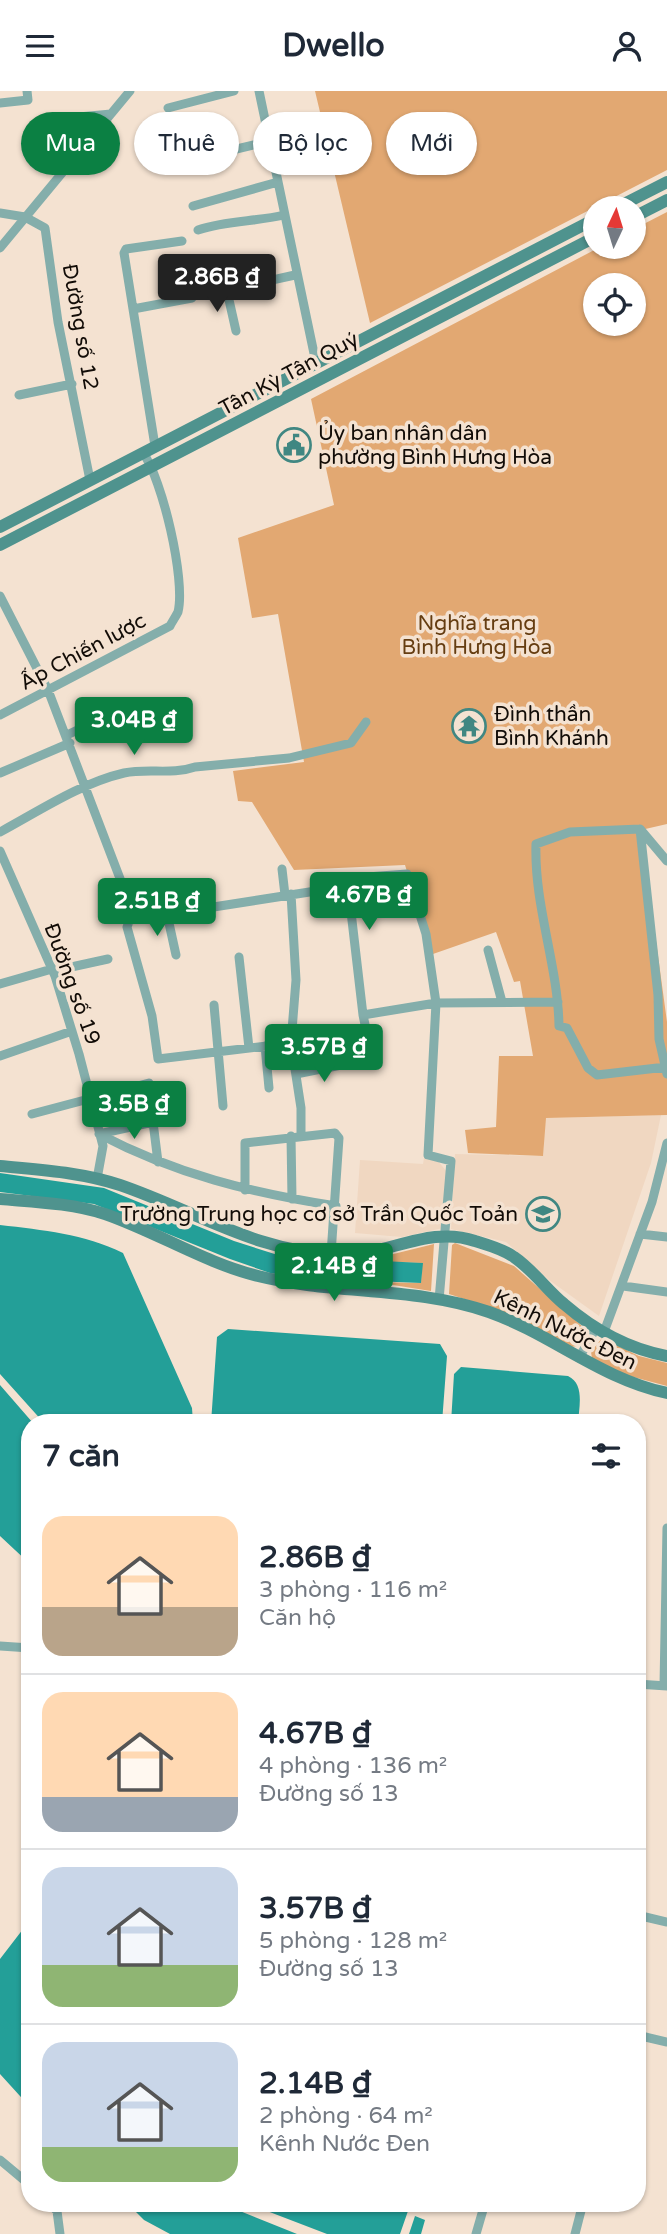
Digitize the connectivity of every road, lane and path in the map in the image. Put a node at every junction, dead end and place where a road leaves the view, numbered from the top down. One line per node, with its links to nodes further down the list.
1 (130, 91): 7 (street)
2 (234, 91): 6 (street)
3 (259, 91): 8 (street)
4 (27, 95): 5 (street)
5 (0, 103)
6 (168, 108)
7 (113, 112)
8 (264, 112)
9 (60, 175): 19 (street)
10 (277, 175): 11 (street)
11 (278, 182): 15 (street); 18 (street)
12 (667, 182): 13 (main road)
13 (640, 196)
14 (667, 200): 16 (main road)
15 (193, 206)
16 (646, 211)
17 (0, 213): 19 (street)
18 (284, 215): 21 (street); 25 (street)
19 (25, 217): 24 (street); 32 (street, Đường số 12)
20 (583, 225): 31 (main road, Tân Kỳ Tân Quý)
21 (198, 230)
22 (182, 241): 29 (street)
23 (583, 243): 35 (main road, Tân Kỳ Tân Quý)
24 (0, 248)
25 (295, 275): 26 (street); 31 (street)
26 (227, 291): 27 (street); 30 (street)
27 (204, 295)
28 (191, 298): 29 (street)
29 (133, 309): 34 (street)
30 (236, 331)
31 (316, 363): 34 (main road, Tân Kỳ Tân Quý)
32 (72, 384): 33 (street); 36 (street, Đường số 12)
33 (19, 395)
34 (149, 450): 35 (street, Ấp Chiến lược); 36 (main road, Tân Kỳ Tân Quý)
35 (153, 466): 38 (main road, Tân Kỳ Tân Quý); 41 (street, Ấp Chiến lược)
36 (90, 480): 37 (main road, Tân Kỳ Tân Quý)
37 (0, 527)
38 (0, 545)
39 (0, 596): 40 (street)
40 (2, 608): 41 (street)
41 (48, 689): 42 (street, Ấp Chiến lược); 45 (street)
42 (0, 715)
43 (109, 715): 45 (street)
44 (366, 722): 47 (street)
45 (68, 739): 46 (street); 47 (street)
46 (0, 773)
47 (88, 786): 49 (street); 57 (street)
48 (640, 829): 51 (street); 65 (street); 77 (street)
49 (0, 832)
50 (0, 851): 52 (street, Đường số 19)
51 (667, 861)
52 (4, 868): 62 (street, Đường số 19)
53 (282, 869): 55 (street)
54 (348, 886): 55 (street); 66 (street); 68 (street)
55 (288, 895): 56 (street); 70 (street)
56 (167, 914): 57 (street); 59 (street)
57 (130, 920): 73 (street)
58 (488, 950): 64 (street)
59 (176, 955)
60 (239, 957): 72 (street)
61 (108, 959): 62 (street)
62 (52, 970): 63 (street); 69 (street, Đường số 19)
63 (0, 984)
64 (502, 1002): 65 (street); 66 (street)
65 (558, 1002): 77 (street)
66 (436, 1003): 68 (street); 95 (street)
67 (214, 1005): 73 (street)
68 (363, 1015): 75 (street)
69 (72, 1031): 74 (street); 81 (street, Đường số 19)
70 (291, 1043): 71 (street); 78 (street)
71 (265, 1046): 72 (street); 80 (street)
72 (249, 1048): 73 (street)
73 (220, 1052): 82 (street)
74 (0, 1056)
75 (373, 1063)
76 (346, 1064): 78 (street)
77 (666, 1071)
78 (296, 1075): 85 (street)
79 (149, 1083): 81 (street)
80 (269, 1088)
81 (90, 1097): 83 (street); 84 (street, Đường số 19)
82 (223, 1106)
83 (33, 1114)
84 (99, 1134): 87 (street); 87 (street); 89 (street, Đường số 19)
85 (296, 1135): 90 (street); 92 (street); 93 (street)
86 (667, 1143): 94 (street)
87 (158, 1162): 90 (street)
88 (0, 1166): 89 (main road, Kênh Nước Đen)
89 (97, 1179): 97 (main road, Kênh Nước Đen)
90 (245, 1190): 92 (street)
91 (0, 1199): 100 (main road, Kênh Nước Đen)
92 (292, 1199): 93 (street)
93 (336, 1206): 97 (street)
94 (640, 1234): 96 (street); 98 (street)
95 (445, 1235): 97 (main road, Kênh Nước Đen); 100 (street); 101 (main road, Kênh Nước Đen)
96 (667, 1237)
97 (331, 1254)
98 (623, 1286): 99 (street); 101 (street)
99 (667, 1292)
100 (439, 1300): 103 (main road, Kênh Nước Đen)
101 (600, 1330): 102 (main road, Kênh Nước Đen); 103 (street)
102 (667, 1356)
103 (579, 1358): 104 (main road, Kênh Nước Đen)
104 (667, 1393)
105 (667, 1528): 109 (street)
106 (0, 1646): 107 (street)
107 (21, 1647)
108 (646, 1685): 109 (street)
109 (665, 1685)
110 (646, 1917): 111 (street)
111 (667, 1922)
112 (646, 2037): 113 (street)
113 (667, 2042)
114 (0, 2160): 115 (street)
115 (21, 2178)
116 (57, 2212): 119 (street)
117 (482, 2212): 120 (street)
118 (581, 2212): 121 (street)
119 (60, 2232)
120 (476, 2234)
121 (575, 2234)

